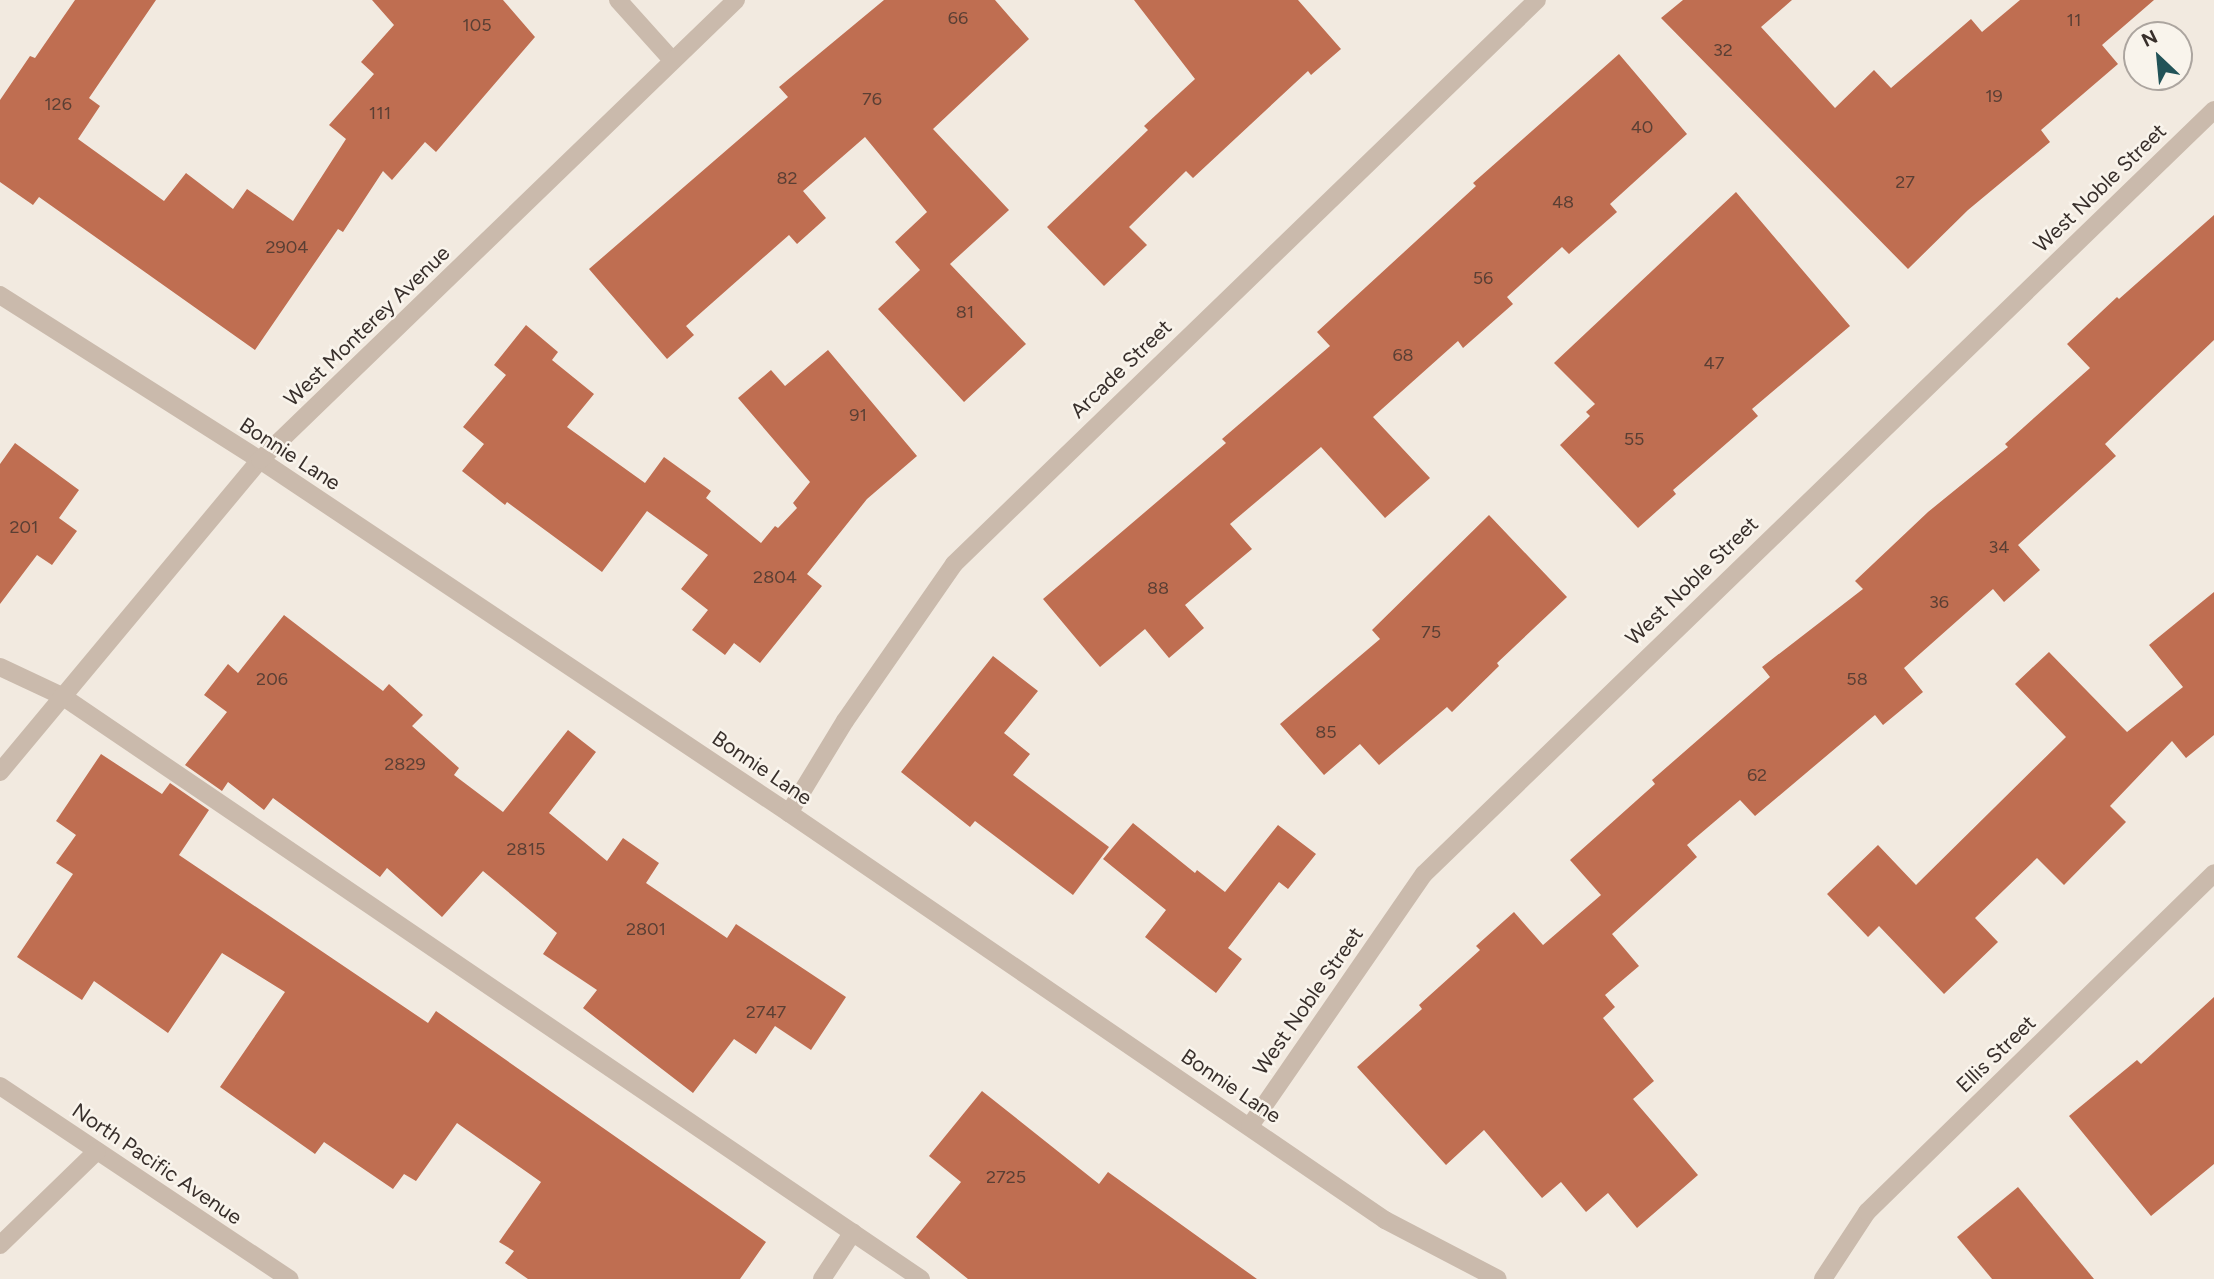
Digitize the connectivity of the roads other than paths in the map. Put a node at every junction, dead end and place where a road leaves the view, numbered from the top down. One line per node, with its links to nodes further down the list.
1 (618, 0): 4 (street)
2 (736, 0): 4 (street, West Monterey Avenue)
3 (1537, 0): 11 (street, Arcade Street)
4 (672, 60): 7 (street, West Monterey Avenue)
5 (2214, 110): 14 (street, West Noble Street)
6 (0, 295): 7 (street, Bonnie Lane)
7 (260, 460): 9 (street, West Monterey Avenue); 11 (street, Bonnie Lane)
8 (0, 667): 9 (street)
9 (62, 696): 10 (street, West Monterey Avenue); 16 (street)
10 (0, 772)
11 (789, 813): 14 (street, Bonnie Lane)
12 (2214, 873): 23 (street, Ellis Street)
13 (0, 1086): 15 (street, North Pacific Avenue)
14 (1250, 1126): 18 (street, Bonnie Lane)
15 (97, 1151): 17 (street); 19 (street, North Pacific Avenue)
16 (853, 1232): 20 (street); 21 (street)
17 (0, 1245)
18 (1478, 1274): 22 (street, Bonnie Lane)
19 (289, 1279)
20 (822, 1279)
21 (921, 1279)
22 (1498, 1279)
23 (1823, 1279)

